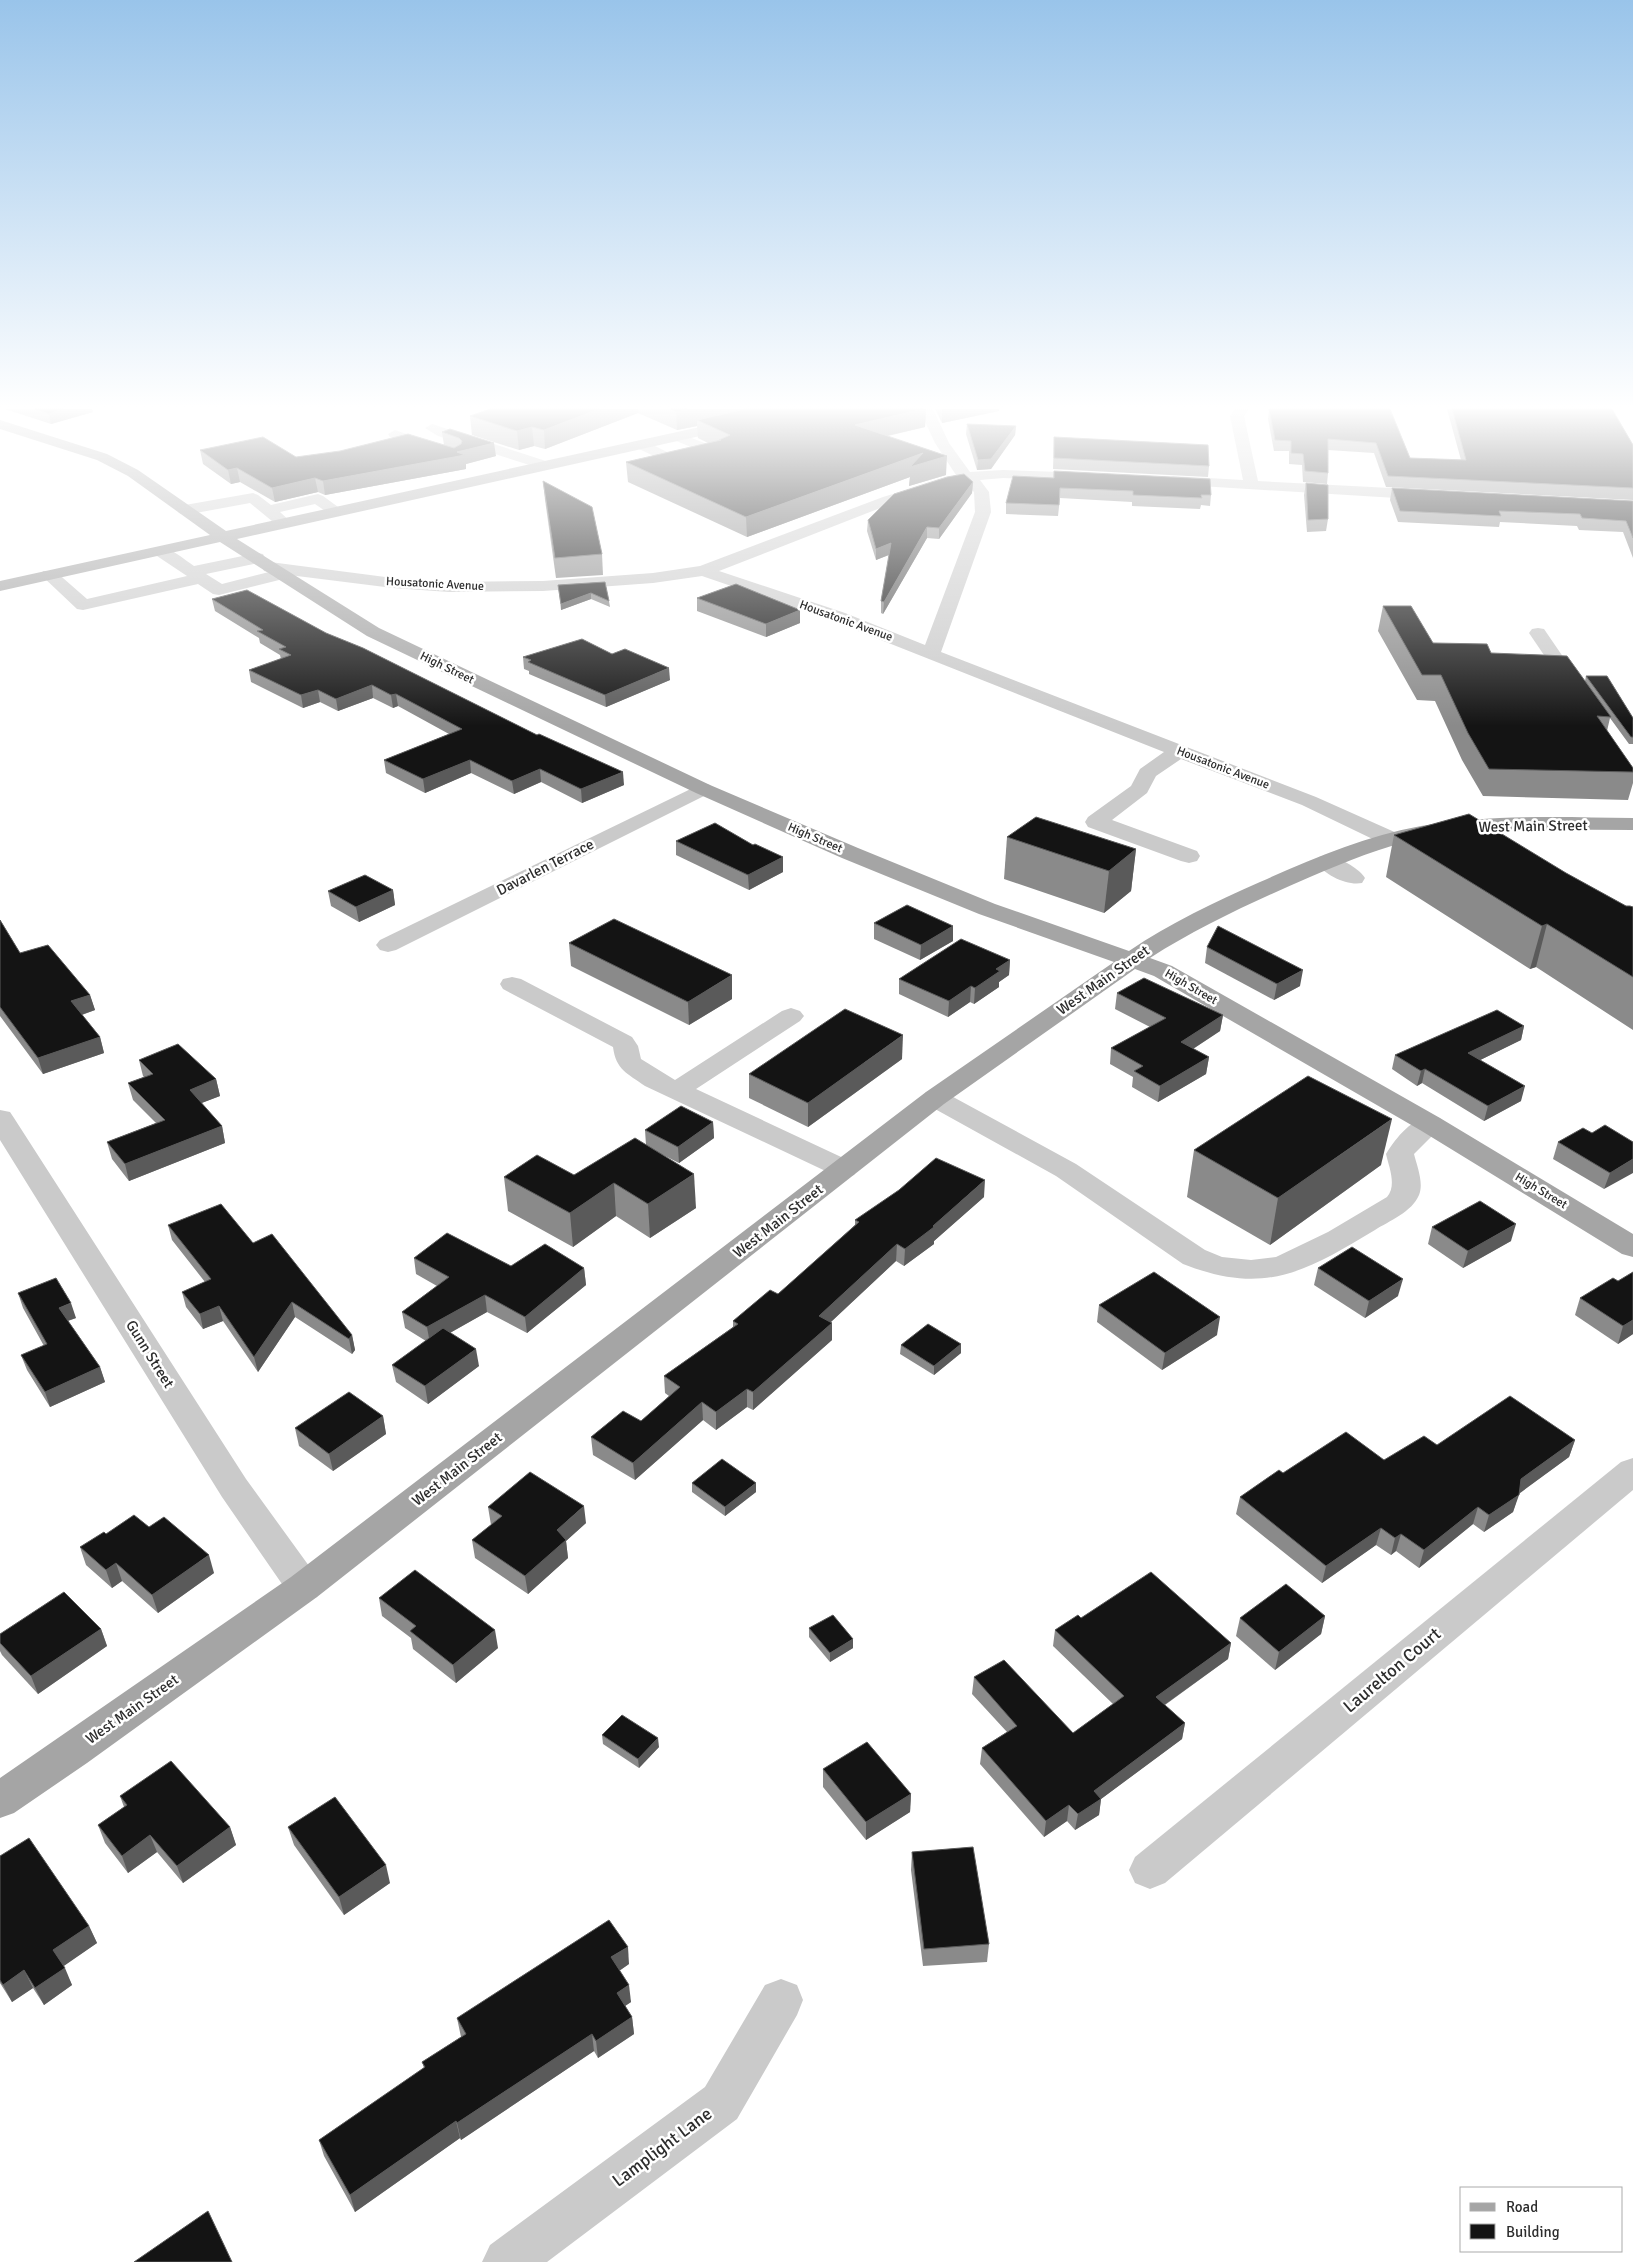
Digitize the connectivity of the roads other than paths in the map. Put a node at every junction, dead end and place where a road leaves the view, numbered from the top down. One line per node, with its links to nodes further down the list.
1 (191, 515): 7 (main road, High Street)
2 (276, 515): 6 (street)
3 (325, 515): 6 (main road)
4 (851, 515): 10 (street)
5 (982, 515): 15 (street)
6 (284, 523): 7 (main road)
7 (223, 537): 8 (main road); 9 (main road, High Street)
8 (160, 550): 11 (main road); 12 (street)
9 (269, 566): 10 (street, Housatonic Avenue); 12 (street); 12 (street); 18 (main road, High Street)
10 (703, 571): 15 (street, Housatonic Avenue)
11 (49, 575): 12 (street); 13 (main road)
12 (196, 575)
13 (0, 586)
14 (1538, 633): 16 (street)
15 (931, 654): 17 (street, Housatonic Avenue)
16 (1582, 697)
17 (1179, 751): 20 (street, Housatonic Avenue); 21 (street)
18 (703, 789): 24 (street, Davarlen Terrace); 25 (main road, High Street)
19 (1633, 824): 20 (main road, West Main Street)
20 (1390, 839): 22 (main road, West Main Street)
21 (1189, 856)
22 (1327, 862): 23 (street); 25 (main road, West Main Street)
23 (1354, 878)
24 (388, 945)
25 (1132, 958): 29 (main road, West Main Street); 31 (main road, High Street)
26 (512, 984): 28 (street)
27 (791, 1016): 28 (street)
28 (677, 1090): 32 (street)
29 (935, 1098): 31 (street); 32 (main road, West Main Street)
30 (0, 1118): 35 (street, Gunn Street)
31 (1430, 1124): 33 (main road, High Street)
32 (844, 1170): 35 (main road, West Main Street)
33 (1633, 1247)
34 (1633, 1471): 37 (street, Laurelton Court)
35 (304, 1587): 36 (main road, West Main Street)
36 (0, 1800)
37 (1150, 1870)
38 (781, 2000): 39 (street, Lamplight Lane)
39 (507, 2262)

